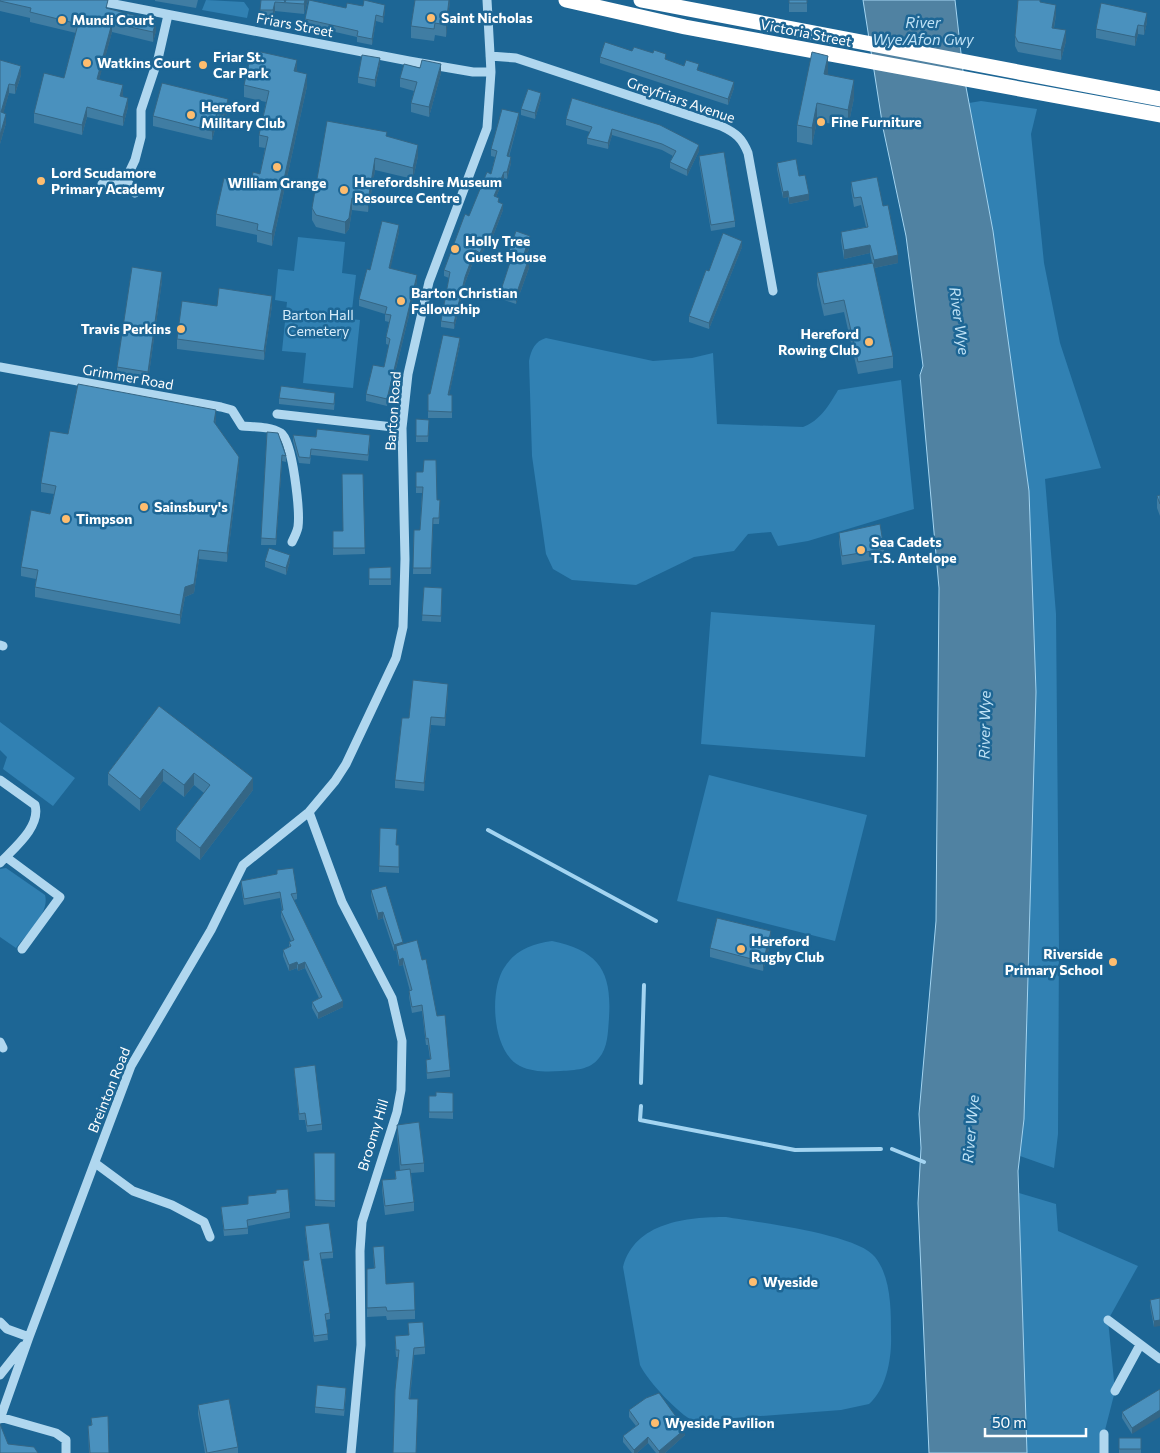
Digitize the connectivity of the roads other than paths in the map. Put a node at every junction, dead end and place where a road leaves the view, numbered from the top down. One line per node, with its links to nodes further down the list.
1 (94, 0): 5 (street, Friars Street)
2 (487, 0): 6 (street, Barton Road)
3 (566, 0): 9 (highway, Victoria Street)
4 (641, 0): 8 (highway, Victoria Street)
5 (168, 15): 7 (street, Friars Street); 10 (street)
6 (490, 56): 7 (street, Barton Road); 13 (street, Greyfriars Avenue)
7 (491, 72): 16 (street, Barton Road)
8 (1160, 99)
9 (1160, 115)
10 (126, 179): 11 (street); 12 (street)
11 (102, 184)
12 (135, 193)
13 (772, 291)
14 (0, 367): 17 (street, Grimmer Road)
15 (277, 414): 16 (street)
16 (402, 428): 19 (street, Barton Road)
17 (292, 542)
18 (0, 780): 20 (street)
19 (309, 812): 22 (street, Breinton Road); 34 (street, Broomy Hill)
20 (3, 860): 21 (street)
21 (22, 949)
22 (95, 1163): 23 (street); 26 (street, Breinton Road)
23 (210, 1237)
24 (1108, 1320): 27 (street)
25 (0, 1322): 26 (street)
26 (29, 1337): 29 (street); 31 (street, Breinton Road)
27 (1140, 1345): 28 (street); 30 (street)
28 (1160, 1359)
29 (0, 1375)
30 (1115, 1391)
31 (0, 1418): 33 (street)
32 (1104, 1434): 35 (street)
33 (66, 1453)
34 (351, 1453)
35 (1104, 1453)

